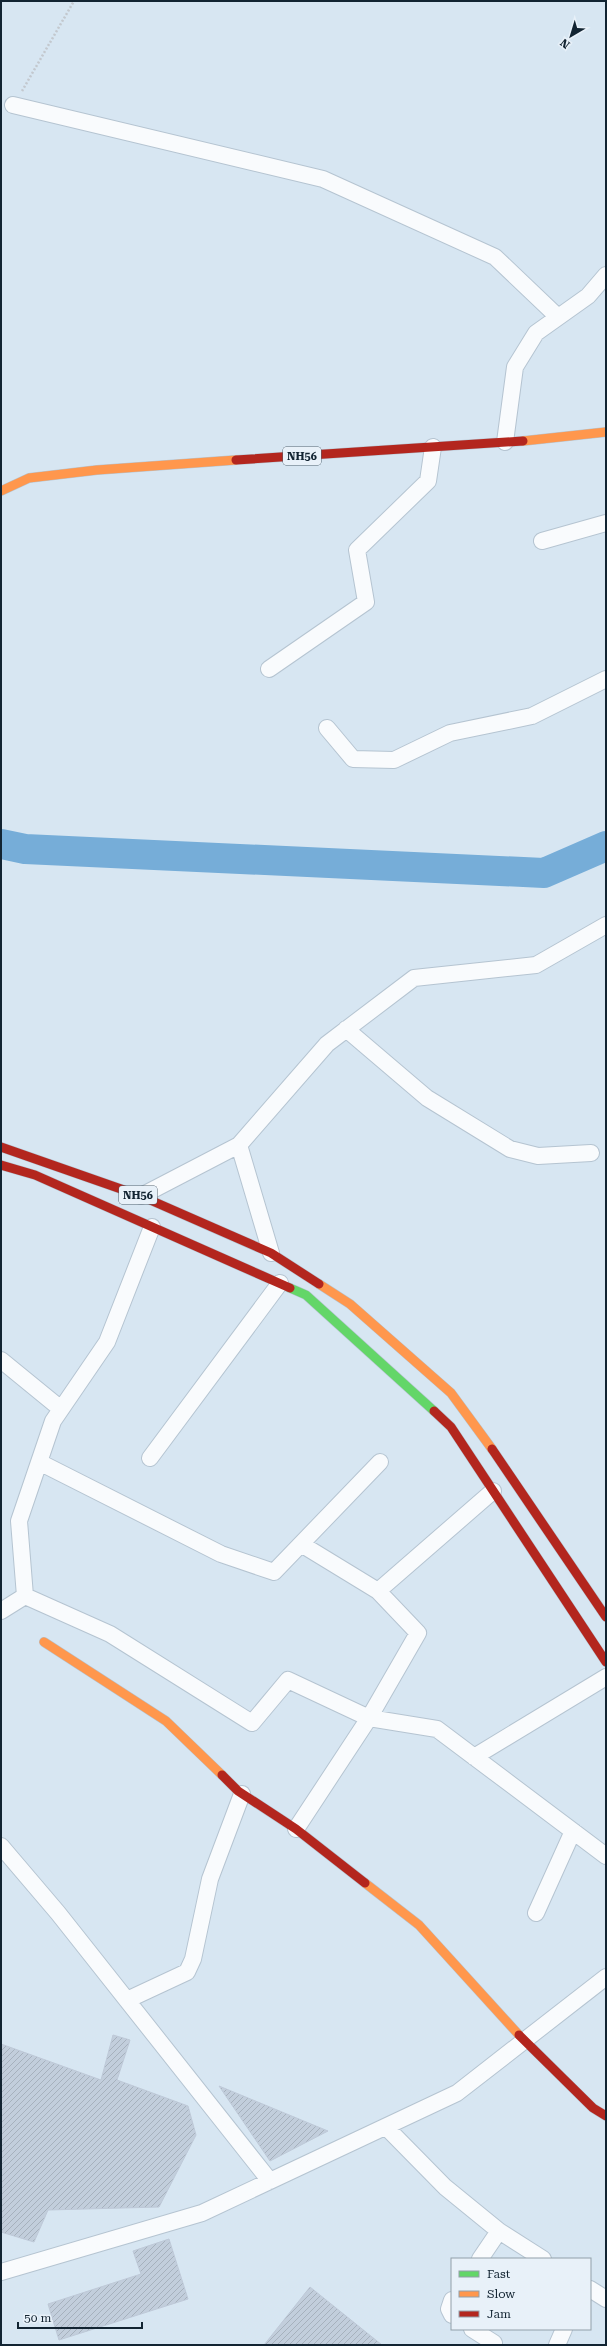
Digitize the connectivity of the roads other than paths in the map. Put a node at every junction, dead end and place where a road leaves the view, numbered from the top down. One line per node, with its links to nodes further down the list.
1 (13, 105): 3 (street)
2 (606, 275): 3 (street)
3 (558, 317): 5 (street)
4 (606, 432): 5 (main road, NH56)
5 (505, 442): 6 (main road, NH56)
6 (433, 447): 7 (main road, NH56); 10 (street)
7 (1, 491)
8 (606, 523): 9 (street)
9 (542, 540)
10 (269, 669)
11 (606, 679): 12 (street)
12 (327, 728)
13 (604, 929): 14 (street)
14 (346, 1030): 15 (street); 17 (street)
15 (239, 1145): 19 (street); 21 (street)
16 (1, 1147): 19 (main road, NH56)
17 (591, 1153)
18 (1, 1165): 20 (main road)
19 (141, 1196): 21 (main road, NH56)
20 (152, 1227): 22 (main road); 24 (street)
21 (271, 1253): 33 (main road)
22 (280, 1283): 25 (street); 28 (main road)
23 (1, 1360): 24 (street)
24 (61, 1409): 26 (street)
25 (150, 1458)
26 (39, 1462): 29 (street); 31 (street)
27 (380, 1462): 29 (street)
28 (493, 1491): 30 (street); 35 (main road)
29 (301, 1544): 30 (street)
30 (378, 1591): 37 (street)
31 (25, 1596): 32 (street); 37 (street)
32 (1, 1611)
33 (606, 1617)
34 (44, 1642): 39 (main road)
35 (606, 1662)
36 (606, 1677): 38 (street)
37 (369, 1718): 38 (street); 40 (street)
38 (474, 1757): 41 (street)
39 (242, 1794): 40 (main road); 46 (street)
40 (296, 1829): 47 (main road)
41 (573, 1831): 43 (street); 44 (street)
42 (1, 1846): 46 (street)
43 (606, 1856)
44 (536, 1913)
45 (606, 1977): 47 (street)
46 (127, 2000): 50 (street)
47 (524, 2041): 48 (main road); 49 (street)
48 (606, 2116)
49 (386, 2127): 50 (street); 51 (street)
50 (270, 2181): 54 (street)
51 (499, 2231): 52 (street); 53 (street)
52 (481, 2258)
53 (541, 2258)
54 (1, 2272)
55 (591, 2290): 56 (street)
56 (606, 2299)
57 (451, 2303): 58 (street)
58 (451, 2313)
59 (474, 2330): 61 (street)
60 (564, 2330): 62 (street)
61 (495, 2344)
62 (557, 2345)

